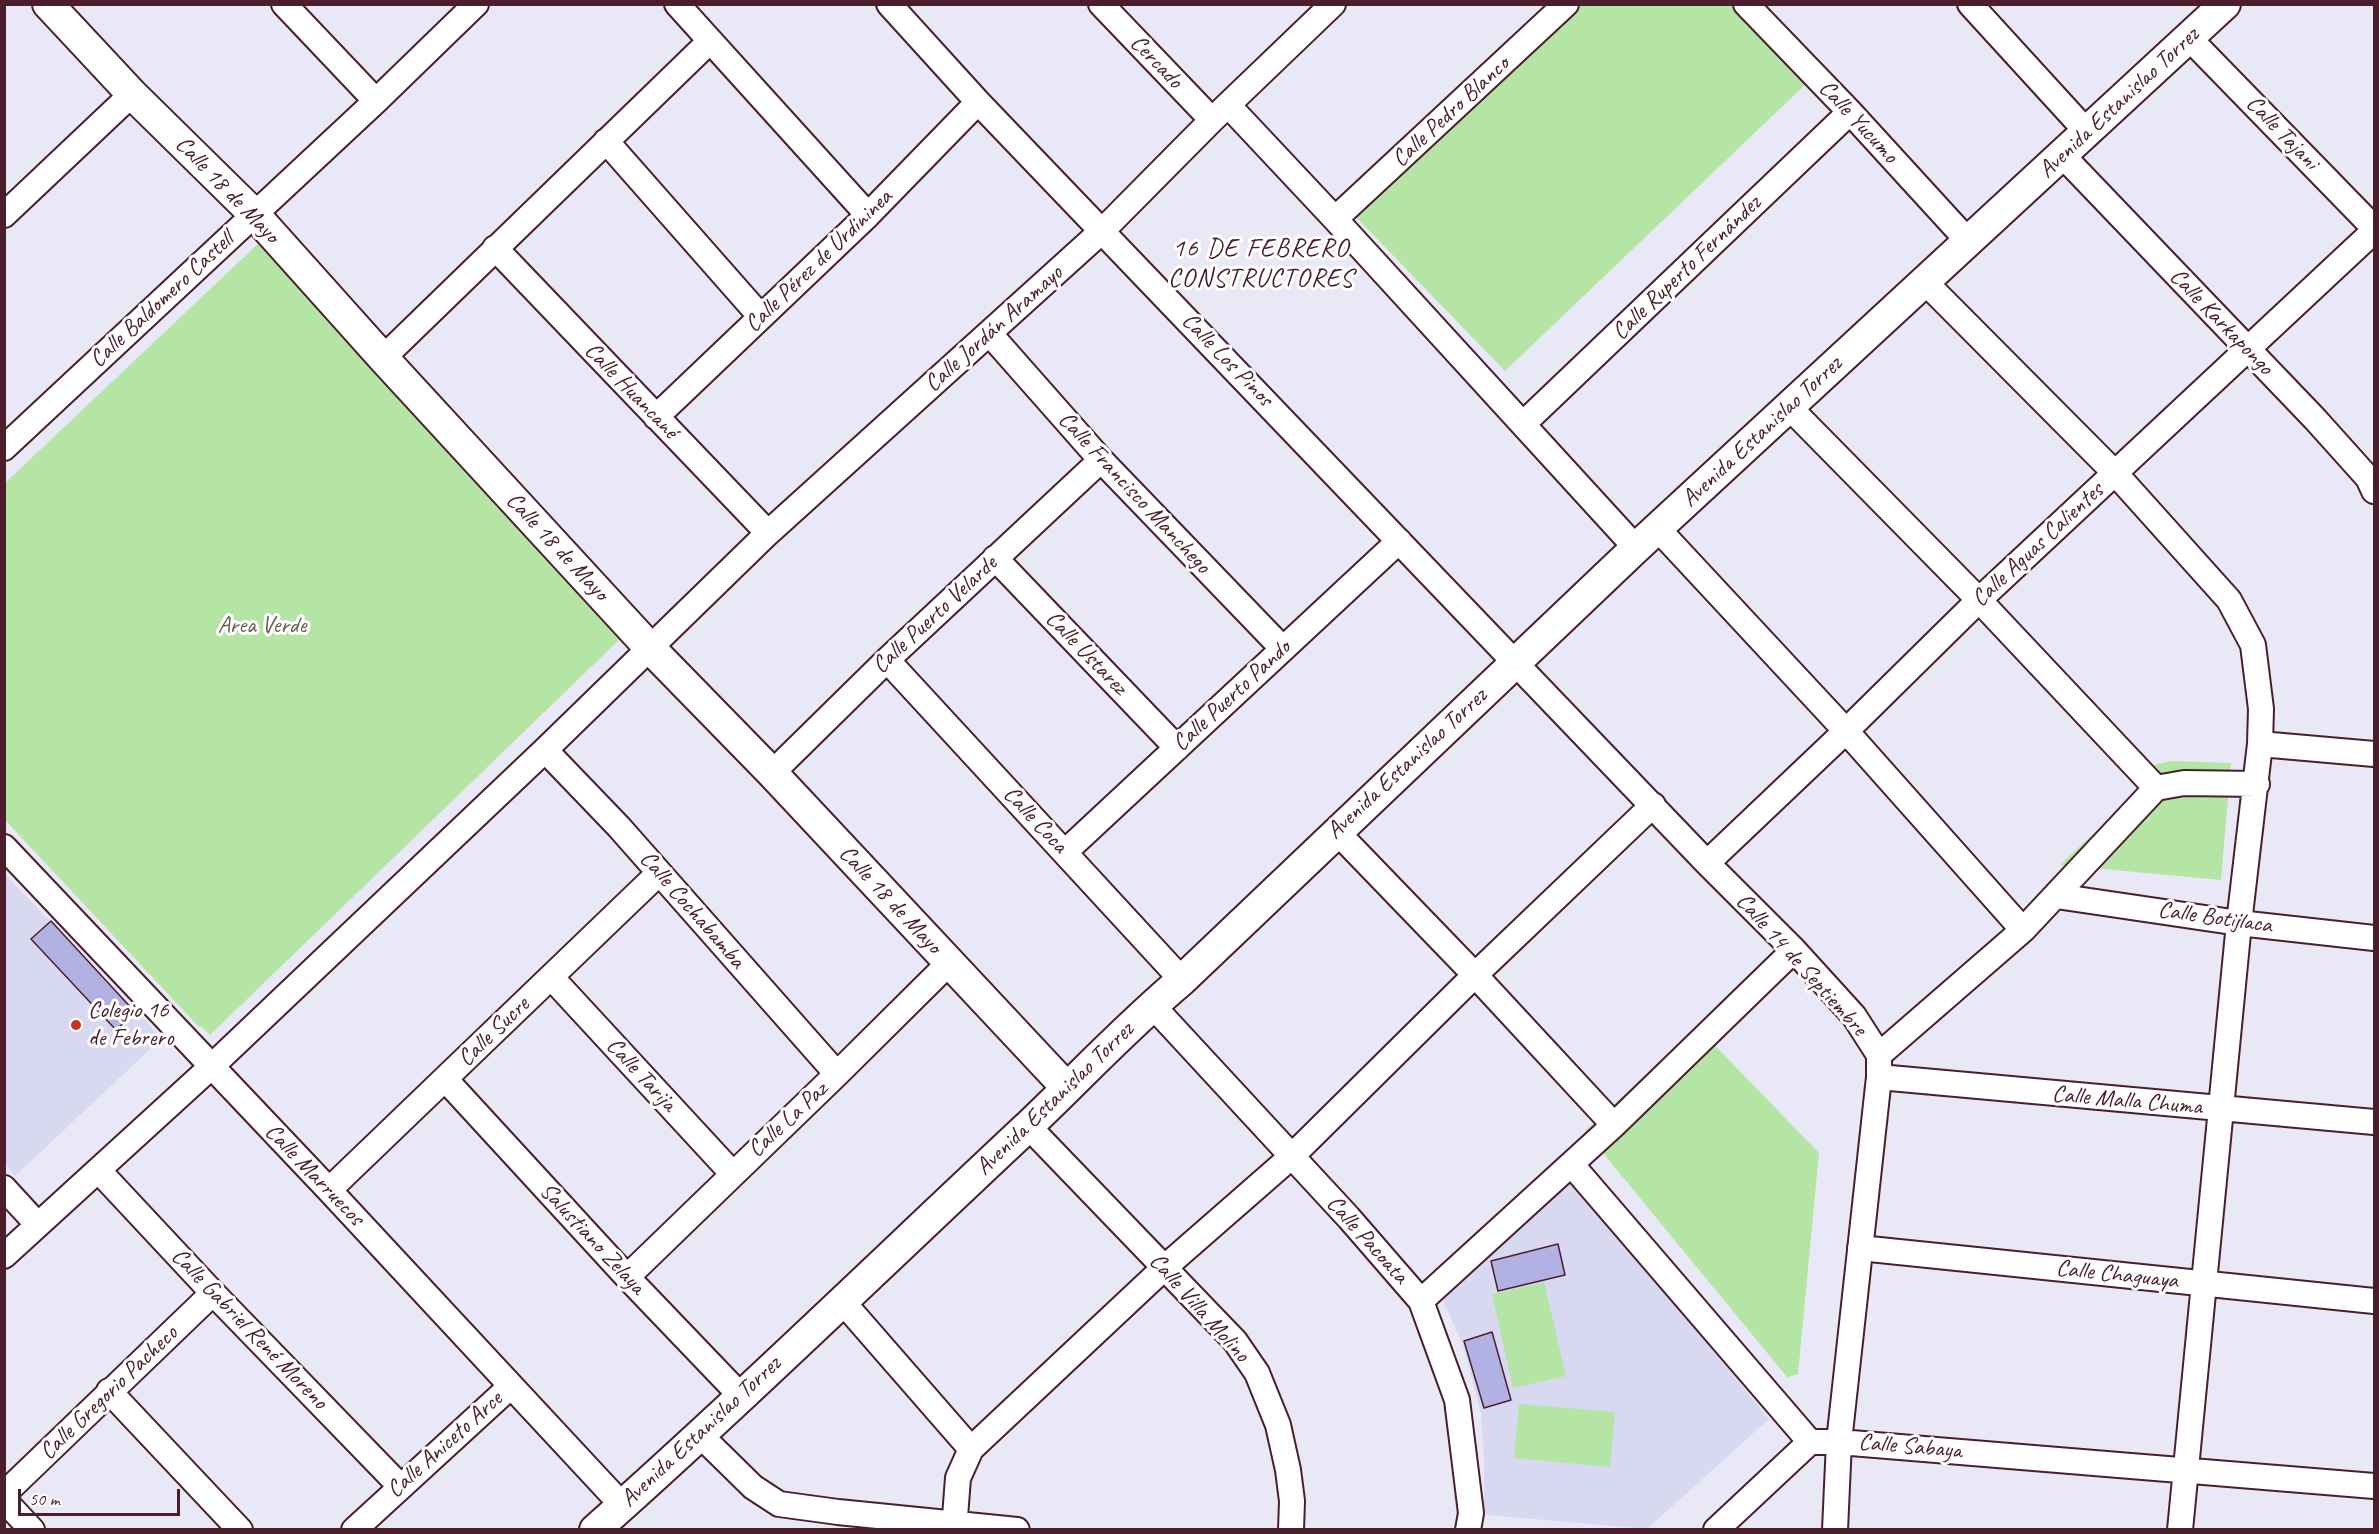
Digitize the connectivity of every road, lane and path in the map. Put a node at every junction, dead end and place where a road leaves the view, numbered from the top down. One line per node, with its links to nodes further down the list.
1 (48, 4): 14 (street, Calle 18 de Mayo)
2 (284, 4): 15 (street)
3 (476, 4): 15 (street, Calle Baldomero Castell)
4 (677, 4): 13 (street)
5 (890, 4): 16 (street, Calle Los Pinos)
6 (1101, 4): 18 (street, Cercado)
7 (1333, 4): 18 (street, Calle Jordán Aramayo)
8 (1566, 4): 25 (street, Calle Pedro Blanco)
9 (1970, 4): 19 (street)
10 (2225, 4): 12 (street, Avenida Estanislao Torrez)
11 (1746, 5): 17 (street, Calle Yucumo)
12 (2189, 39): 19 (street, Avenida Estanislao Torrez); 27 (street, Calle Tajani)
13 (709, 42): 20 (street); 24 (street)
14 (132, 94): 22 (street); 23 (street, Calle 18 de Mayo)
15 (376, 101): 23 (street, Calle Baldomero Castell)
16 (978, 102): 24 (street, Calle Pérez de Urdininea); 26 (street, Calle Los Pinos)
17 (1850, 112): 28 (street, Calle Yucumo); 37 (street, Calle Ruperto Fernández)
18 (1220, 113): 25 (street, Cercado); 26 (street, Calle Jordán Aramayo)
19 (2087, 132): 21 (street, Avenida Estanislao Torrez)
20 (606, 141): 29 (street); 31 (street)
21 (2063, 156): 28 (street, Avenida Estanislao Torrez); 33 (street, Calle Karkapongo)
22 (9, 201)
23 (254, 214): 34 (street, Calle 18 de Mayo); 38 (street, Calle Baldomero Castell)
24 (868, 215): 31 (street, Calle Pérez de Urdininea)
25 (1335, 219): 37 (street, Cercado)
26 (1103, 230): 32 (street, Calle Jordán Aramayo); 44 (street, Calle Los Pinos)
27 (2374, 230): 33 (street, Calle Aguas Calientes)
28 (1968, 241): 30 (street, Avenida Estanislao Torrez)
29 (495, 248): 34 (street); 36 (street, Calle Huancané)
30 (1924, 281): 35 (street, Avenida Estanislao Torrez); 40 (street)
31 (761, 317): 36 (street, Calle Pérez de Urdininea)
32 (989, 333): 39 (street, Calle Francisco Manchego); 43 (street, Calle Jordán Aramayo)
33 (2246, 349): 40 (street, Calle Aguas Calientes); 41 (street, Calle Karkapongo)
34 (383, 358): 48 (street, Calle 18 de Mayo)
35 (1789, 407): 42 (street, Avenida Estanislao Torrez); 47 (street)
36 (656, 417): 43 (street, Calle Huancané)
37 (1523, 424): 45 (street, Cercado)
38 (4, 448)
39 (1101, 460): 46 (street, Calle Puerto Velarde); 49 (street, Calle Francisco Manchego)
40 (2115, 472): 47 (street, Calle Aguas Calientes); 53 (street)
41 (2374, 491)
42 (1658, 529): 45 (street, Avenida Estanislao Torrez); 52 (street)
43 (768, 533): 48 (street, Calle Jordán Aramayo)
44 (1399, 541): 49 (street, Calle Puerto Pando); 51 (street, Calle Los Pinos)
45 (1636, 548): 51 (street, Avenida Estanislao Torrez)
46 (995, 558): 50 (street, Calle Puerto Velarde); 54 (street, Calle Ustarez)
47 (1979, 600): 52 (street, Calle Aguas Calientes); 59 (street)
48 (649, 647): 55 (street, Calle Jordán Aramayo); 57 (street, Calle 18 de Mayo)
49 (1283, 649): 54 (street, Calle Puerto Pando)
50 (887, 660): 57 (street, Calle Puerto Velarde); 63 (street, Calle Coca)
51 (1515, 663): 60 (street, Calle 14 de Septiembre); 61 (street, Avenida Estanislao Torrez)
52 (1846, 731): 64 (street, Calle Aguas Calientes); 68 (street)
53 (2260, 744): 56 (street); 58 (street)
54 (1177, 748): 63 (street, Calle Puerto Pando)
55 (545, 750): 65 (street, Calle Cochabamba); 77 (street, Calle Jordán Aramayo)
56 (2374, 754)
57 (772, 772): 71 (street, Calle 18 de Mayo)
58 (2256, 784): 59 (street); 67 (street)
59 (2156, 788): 66 (street)
60 (1653, 806): 64 (street, Calle 14 de Septiembre); 72 (street)
61 (1336, 831): 72 (street); 74 (street, Avenida Estanislao Torrez)
62 (4, 847): 77 (street, Calle Marruecos)
63 (1065, 852): 74 (street, Calle Coca)
64 (1707, 863): 70 (street, Calle 14 de Septiembre)
65 (659, 873): 73 (street, Calle Sucre); 78 (street, Calle Cochabamba)
66 (2056, 896): 67 (street, Calle Botijlaca); 68 (street)
67 (2239, 922): 69 (street, Calle Botijlaca); 81 (street)
68 (2023, 930): 76 (street)
69 (2374, 938)
70 (1794, 950): 76 (street, Calle 14 de Septiembre); 83 (street)
71 (949, 963): 78 (street, Calle La Paz); 80 (street, Calle 18 de Mayo)
72 (1475, 975): 83 (street); 85 (street)
73 (550, 977): 79 (street, Calle Sucre); 88 (street, Calle Tarija)
74 (1182, 980): 75 (street, Avenida Estanislao Torrez)
75 (1152, 1005): 80 (street, Avenida Estanislao Torrez); 85 (street, Calle Pacoata)
76 (1879, 1066): 81 (street, Calle Malla Chuma); 92 (street)
77 (211, 1067): 87 (street, Calle Jordán Aramayo); 90 (street, Calle Marruecos)
78 (837, 1074): 88 (street, Calle La Paz)
79 (445, 1079): 90 (street, Calle Sucre); 95 (street, Salustiano Zelaya)
80 (1067, 1088): 84 (street, Avenida Estanislao Torrez)
81 (2220, 1110): 82 (street, Calle Malla Chuma); 96 (street)
82 (2374, 1122)
83 (1614, 1125): 86 (street)
84 (1028, 1126): 94 (street, Calle Villa Molino); 98 (street, Avenida Estanislao Torrez)
85 (1291, 1157): 94 (street); 99 (street, Calle Pacoata)
86 (1572, 1165): 99 (street); 105 (street)
87 (99, 1171): 91 (street, Calle Jordán Aramayo); 97 (street, Calle Gabriel René Moreno)
88 (732, 1173): 95 (street, Calle La Paz)
89 (4, 1188): 91 (street)
90 (329, 1190): 101 (street, Calle Marruecos)
91 (38, 1225): 93 (street, Calle Jordán Aramayo)
92 (1860, 1248): 96 (street, Calle Chaguaya); 106 (street)
93 (4, 1256)
94 (1164, 1268): 107 (street); 120 (street, Calle Villa Molino)
95 (627, 1277): 103 (street, Salustiano Zelaya)
96 (2203, 1284): 100 (street, Calle Chaguaya); 108 (street)
97 (213, 1293): 102 (street, Calle Gregorio Pacheco); 109 (street, Calle Gabriel René Moreno)
98 (842, 1301): 103 (street, Avenida Estanislao Torrez); 107 (street)
99 (1421, 1301): 121 (street, Calle Pacoata)
100 (2374, 1301)
101 (511, 1386): 109 (street, Calle Aniceto Arce); 113 (street, Calle Marruecos)
102 (109, 1391): 111 (street, Calle Gregorio Pacheco); 116 (street)
103 (741, 1396): 104 (street, Avenida Estanislao Torrez)
104 (699, 1434): 113 (street, Avenida Estanislao Torrez); 114 (street)
105 (1810, 1442): 106 (street, Calle Sabaya); 122 (street)
106 (1839, 1442): 108 (street, Calle Sabaya); 123 (street)
107 (970, 1449): 114 (street)
108 (2186, 1469): 110 (street, Calle Sabaya); 124 (street)
109 (400, 1486): 117 (street, Calle Aniceto Arce)
110 (2374, 1486)
111 (4, 1494)
112 (4, 1500): 115 (street)
113 (622, 1505): 118 (street, Avenida Estanislao Torrez)
114 (955, 1527): 119 (street)
115 (32, 1530)
116 (240, 1530)
117 (354, 1530)
118 (595, 1530)
119 (1017, 1530)
120 (1291, 1530)
121 (1468, 1530)
122 (1716, 1530)
123 (1834, 1530)
124 (2180, 1530)

